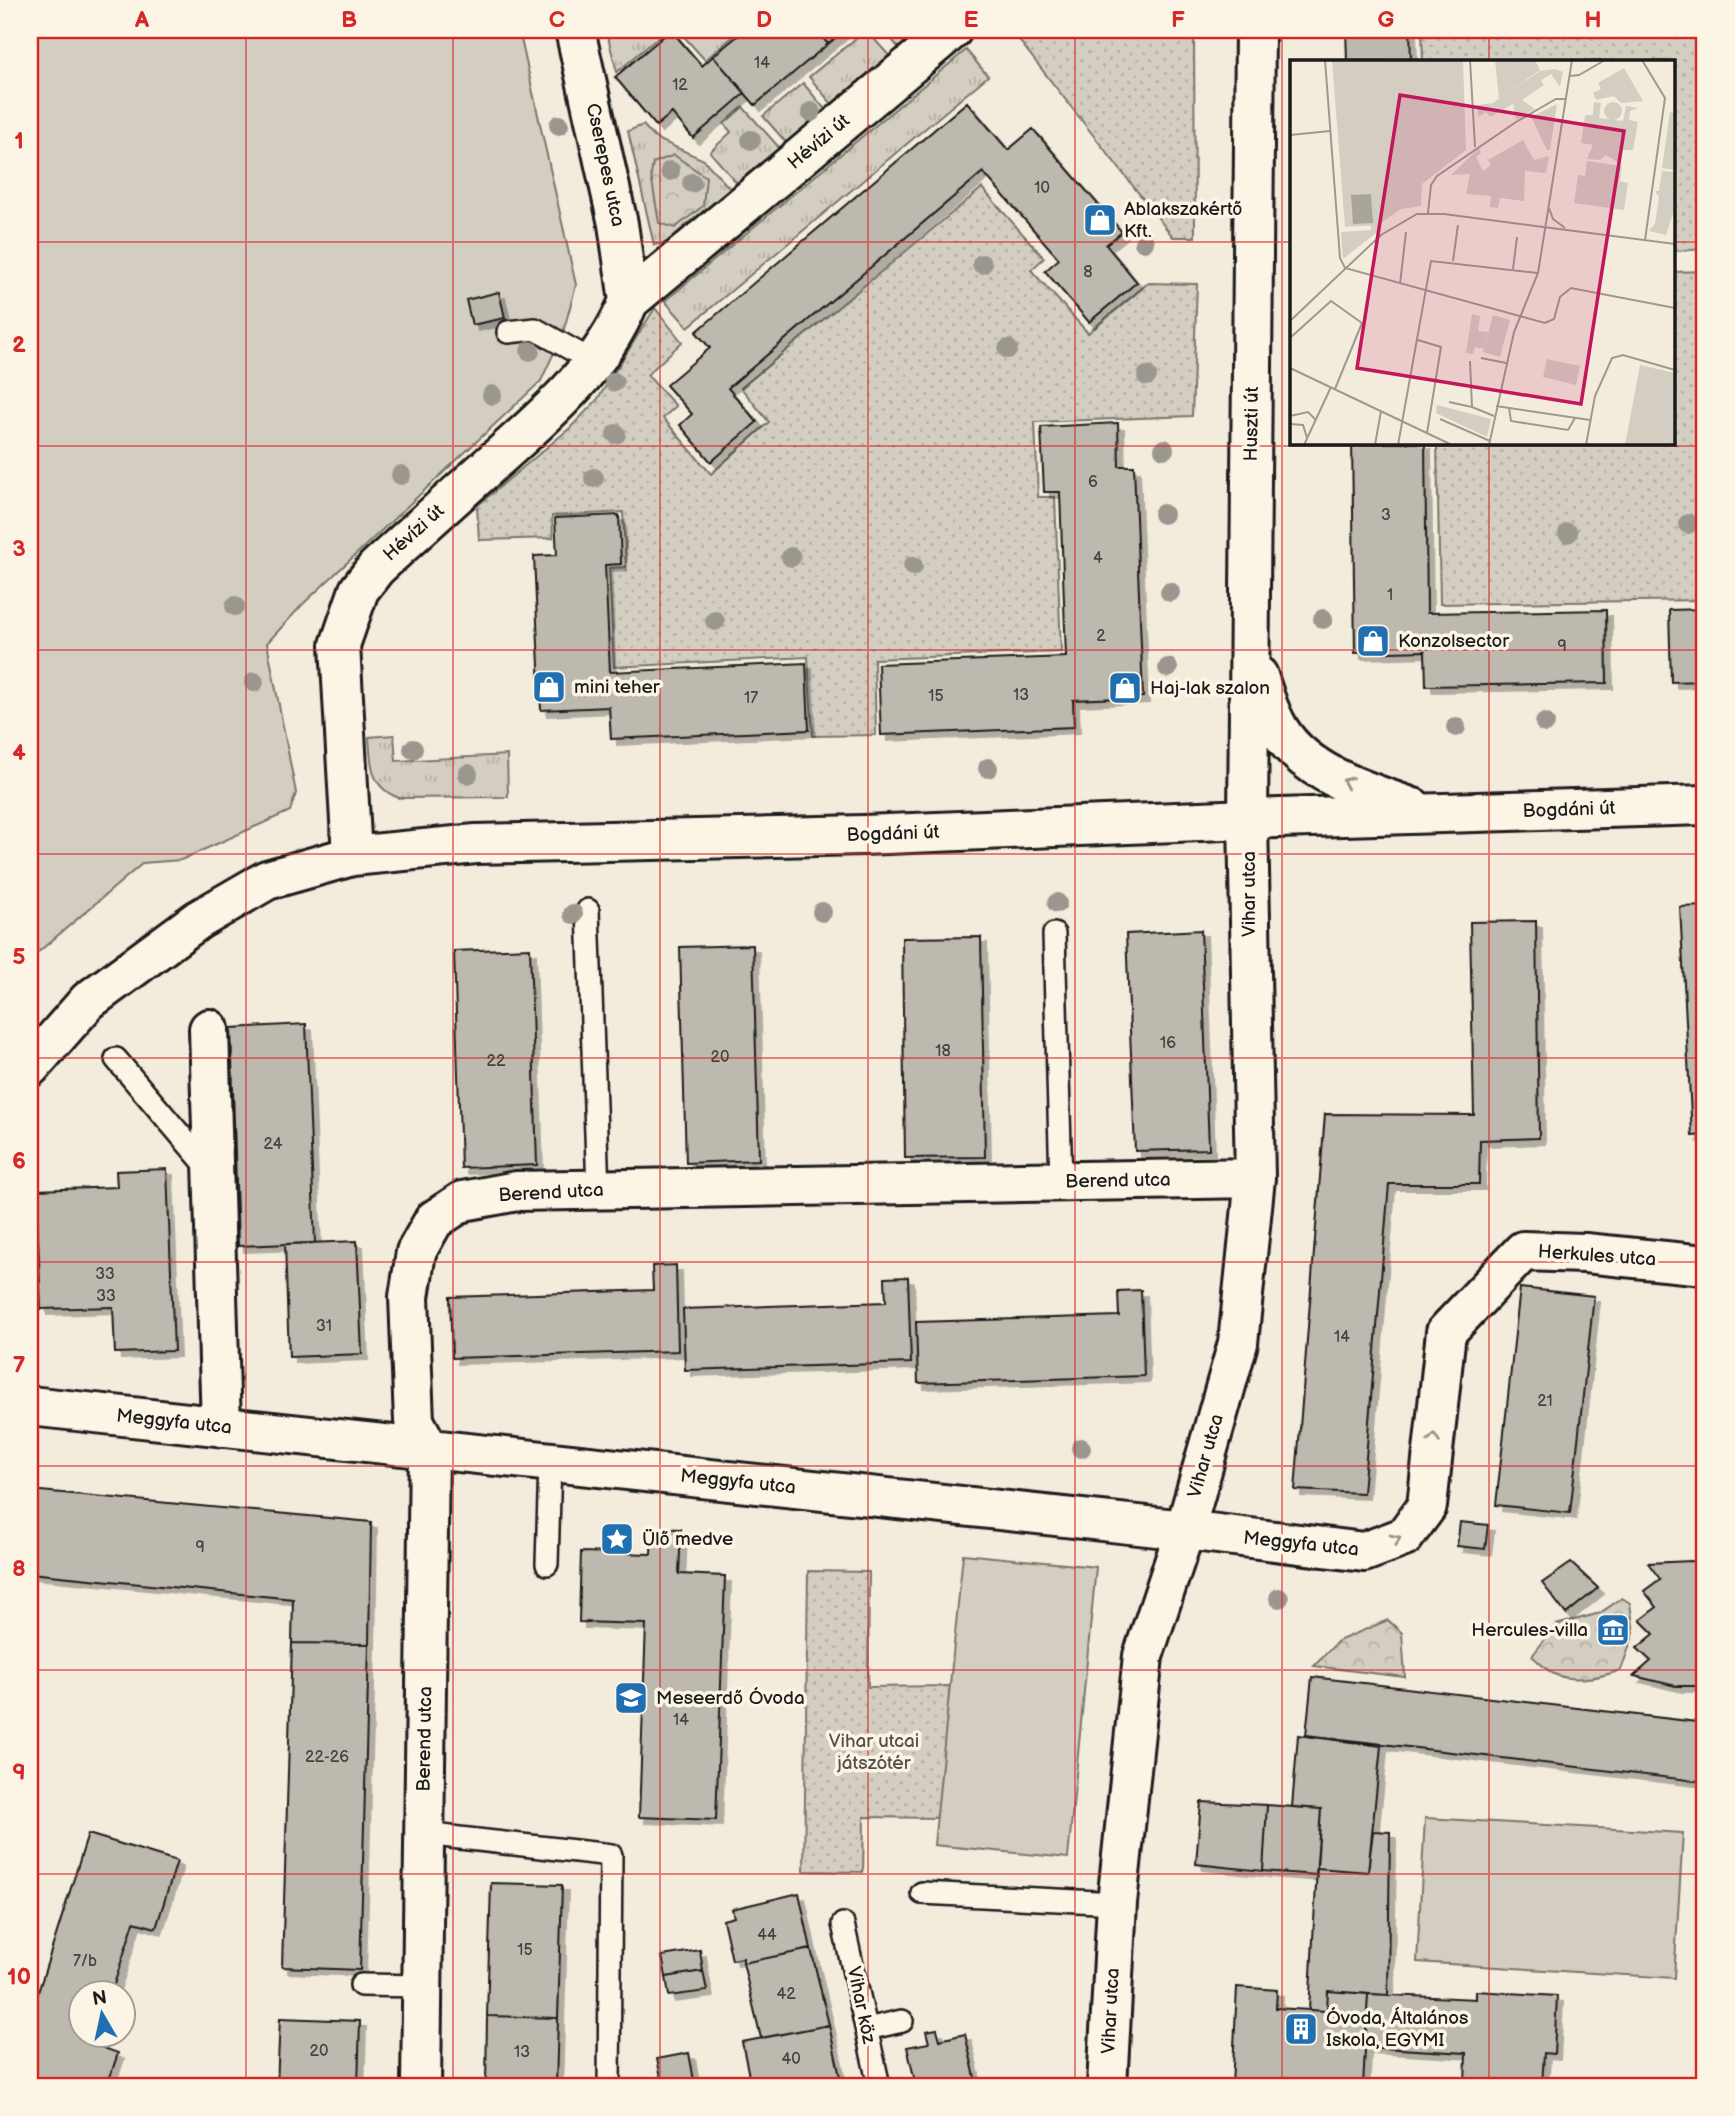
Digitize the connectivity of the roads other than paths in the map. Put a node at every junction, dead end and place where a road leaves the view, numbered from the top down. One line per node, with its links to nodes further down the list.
1 (575, 30): 4 (street, Cserepes utca)
2 (953, 30): 4 (street, Hévízi út)
3 (1255, 30): 7 (street, Huszti út)
4 (629, 301): 6 (street, Hévízi út)
5 (508, 332): 6 (lane)
6 (594, 362): 11 (street, Hévízi út)
7 (1247, 648): 9 (street, Bogdáni út, one-way to 7); 10 (street, Huszti út)
8 (1705, 805): 9 (street, Bogdáni út)
9 (1433, 815): 10 (street, Bogdáni út)
10 (1248, 819): 11 (street, Bogdáni út); 18 (street, Vihar utca)
11 (352, 856): 16 (street)
12 (589, 910): 20 (lane)
13 (1054, 934): 19 (lane)
14 (209, 1029): 17 (street)
15 (116, 1059): 17 (lane)
16 (30, 1067)
17 (213, 1173): 23 (street)
18 (1255, 1178): 19 (street, Berend utca); 27 (street, Vihar utca)
19 (1061, 1182): 20 (street, Berend utca)
20 (598, 1190): 24 (street, Berend utca)
21 (1705, 1265): 26 (street, Herkules utca, one-way to 21)
22 (30, 1406): 23 (street, Meggyfa utca)
23 (220, 1427): 24 (street, Meggyfa utca)
24 (429, 1449): 25 (street, Meggyfa utca); 29 (street, Berend utca)
25 (550, 1462): 27 (street, Meggyfa utca); 28 (lane)
26 (1427, 1506): 27 (street, Meggyfa utca, one-way to 26)
27 (1185, 1530): 31 (street, Vihar utca)
28 (547, 1564)
29 (424, 1834): 34 (street, Berend utca); 38 (lane)
30 (922, 1892): 31 (lane)
31 (1117, 1903): 40 (street, Vihar utca)
32 (843, 1924): 36 (lane, Vihar köz)
33 (361, 1985): 34 (lane)
34 (423, 1986): 37 (street, Berend utca)
35 (902, 2021): 36 (lane)
36 (867, 2029): 39 (lane, Vihar köz)
37 (421, 2086)
38 (609, 2086)
39 (879, 2086)
40 (1107, 2086)

